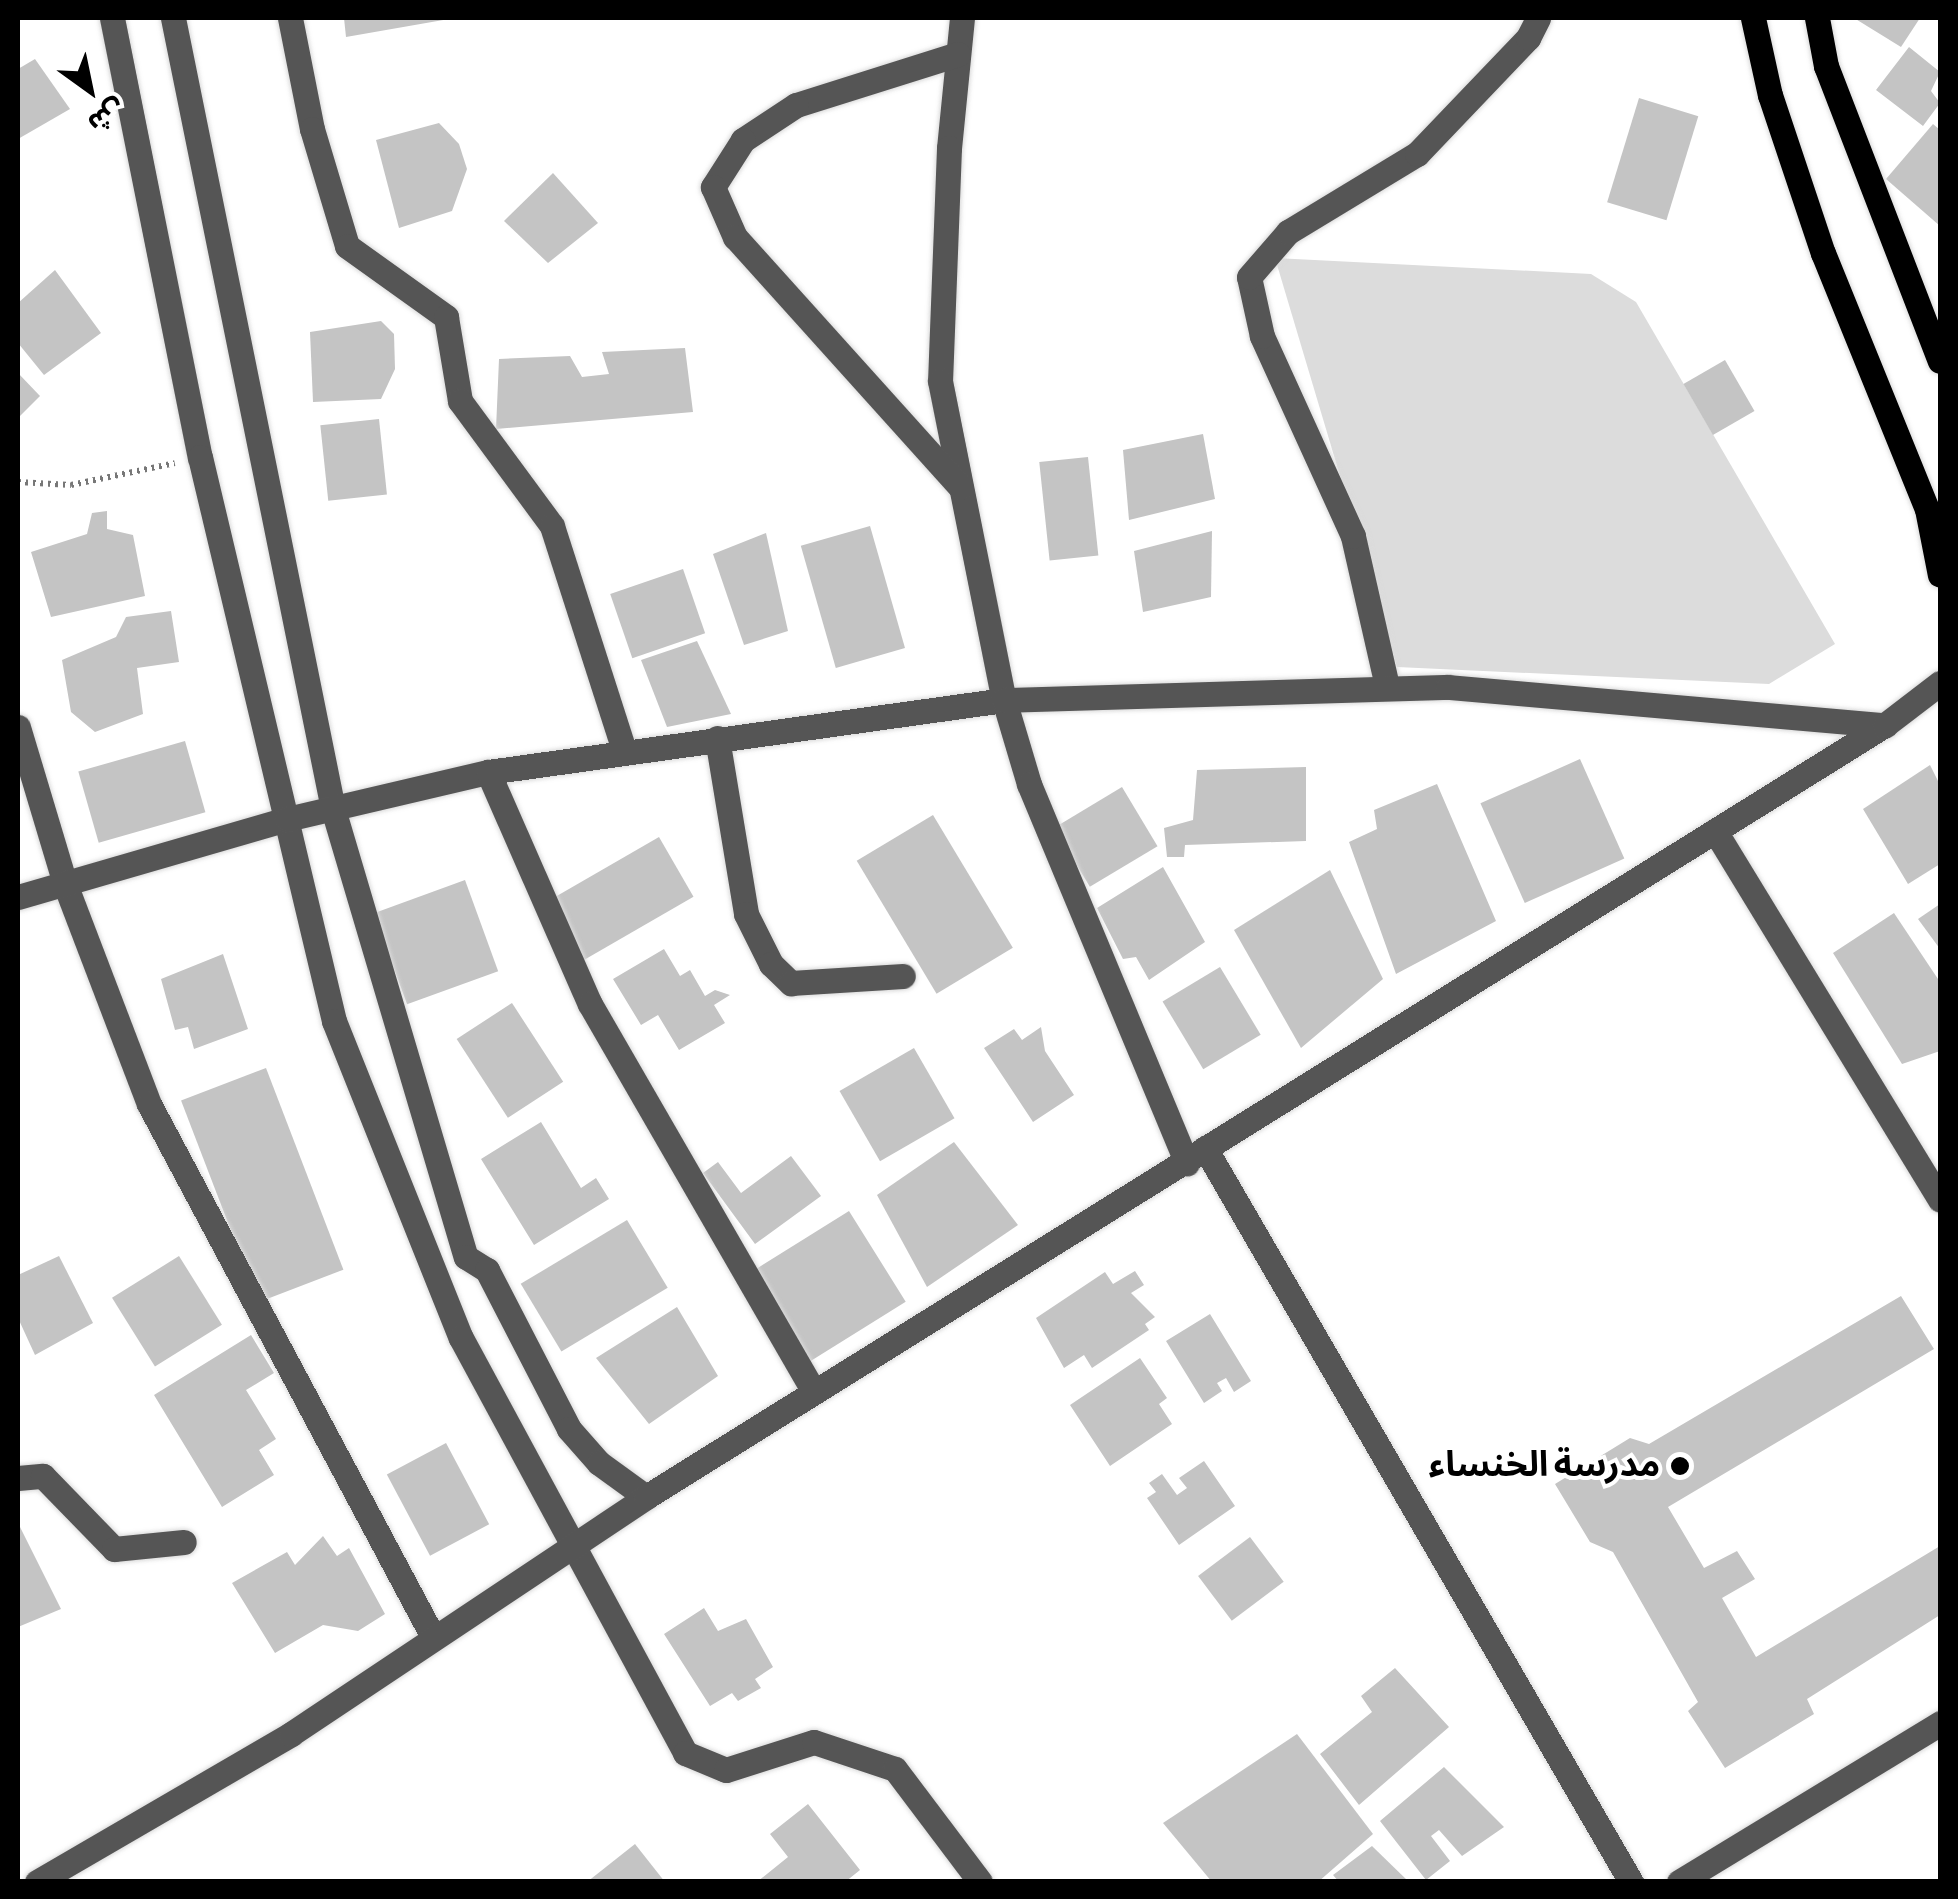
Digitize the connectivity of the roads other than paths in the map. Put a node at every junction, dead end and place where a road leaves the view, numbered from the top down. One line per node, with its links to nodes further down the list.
1 (112, 18): 21 (street)
2 (174, 18): 20 (street)
3 (290, 18): 18 (street)
4 (962, 18): 8 (street)
5 (1538, 18): 13 (street)
6 (1753, 18): 11 (main road)
7 (1817, 18): 9 (main road)
8 (958, 54): 10 (street); 10 (street)
9 (1940, 361)
10 (962, 488): 14 (street)
11 (1940, 575)
12 (1940, 683): 15 (street)
13 (1387, 686): 14 (street); 15 (street)
14 (1004, 700): 17 (street); 26 (street)
15 (1885, 725): 22 (street)
16 (18, 727): 23 (street)
17 (717, 738): 18 (street); 25 (street)
18 (624, 750): 19 (street)
19 (488, 772): 20 (street); 28 (street)
20 (333, 808): 21 (street); 30 (street)
21 (287, 819): 23 (street); 32 (street)
22 (1715, 830): 26 (street); 27 (street)
23 (65, 884): 24 (street); 33 (street)
24 (18, 897)
25 (903, 976)
26 (1196, 1156): 28 (street); 37 (street)
27 (1940, 1200)
28 (813, 1391): 30 (street)
29 (18, 1478): 31 (street)
30 (646, 1498): 32 (street)
31 (184, 1542)
32 (579, 1546): 33 (street); 36 (street)
33 (433, 1637): 35 (street)
34 (1940, 1722): 38 (street)
35 (37, 1882)
36 (980, 1882)
37 (1630, 1882)
38 (1679, 1882)

